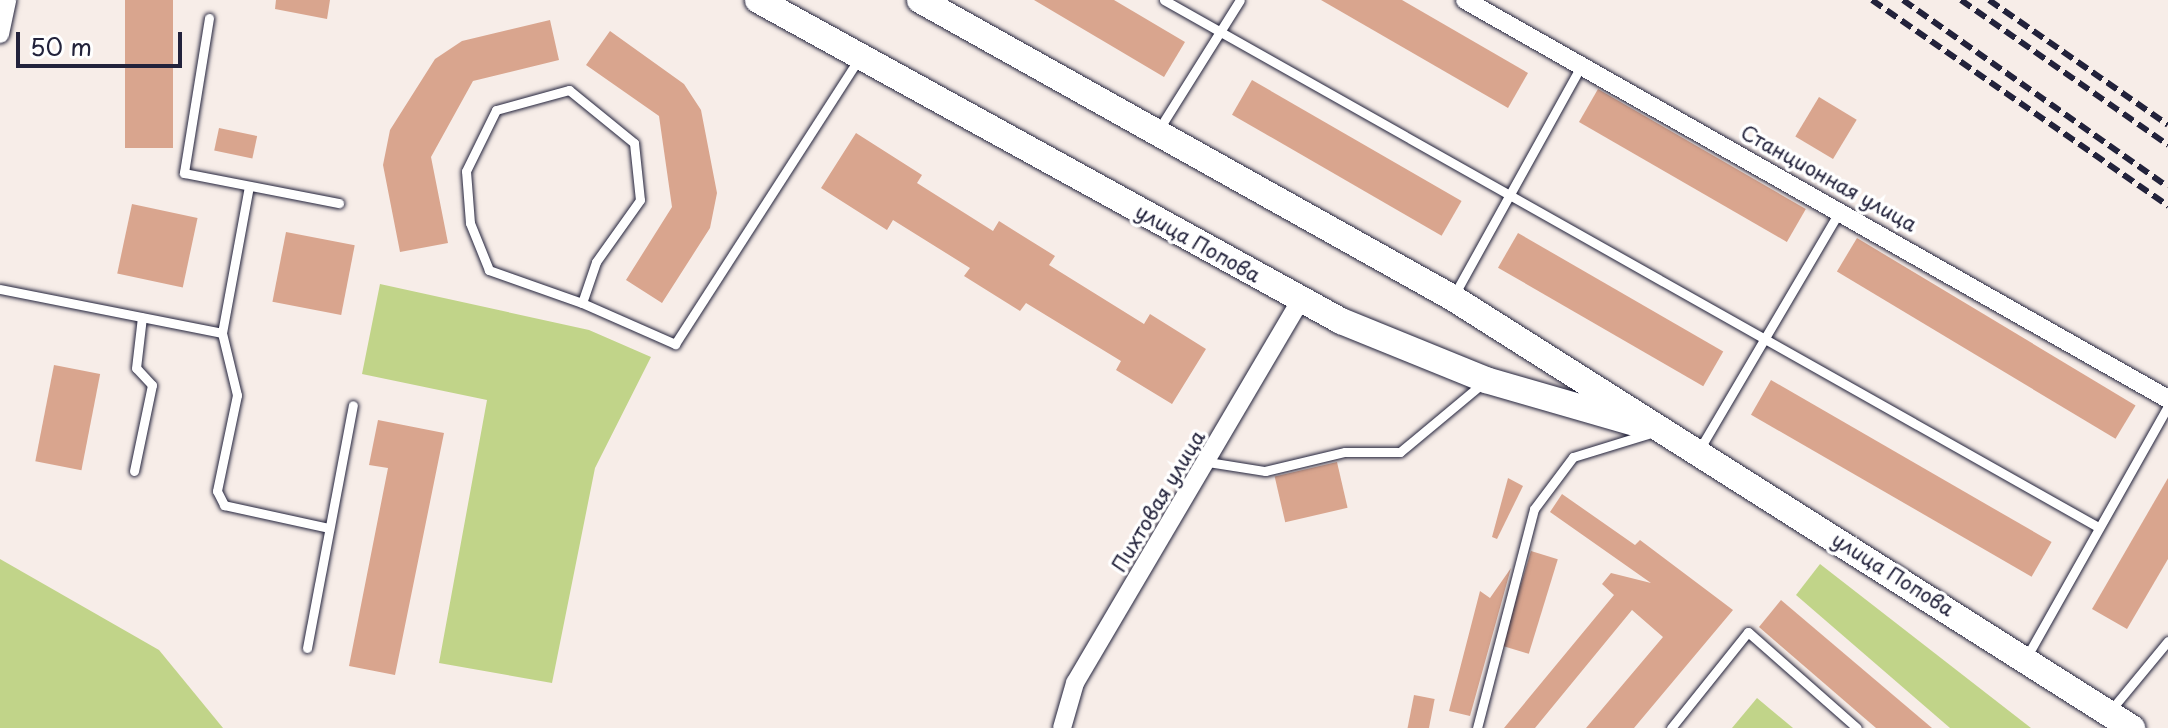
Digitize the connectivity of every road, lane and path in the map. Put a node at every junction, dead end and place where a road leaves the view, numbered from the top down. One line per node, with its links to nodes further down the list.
1 (7, 0): 9 (street)
2 (758, 0): 10 (street, улица Попова)
3 (920, 0): 12 (street, улица Попова)
4 (1164, 0): 8 (lane)
5 (1240, 0): 8 (lane)
6 (1465, 0): 11 (street, Станционная улица)
7 (209, 18): 13 (lane)
8 (1220, 33): 12 (lane); 14 (lane)
9 (0, 34)
10 (859, 58): 19 (street, улица Попова); 20 (lane)
11 (1581, 66): 14 (lane); 16 (street, Станционная улица)
12 (1157, 132): 18 (street, улица Попова)
13 (249, 186): 15 (lane); 22 (lane)
14 (1506, 197): 18 (lane); 23 (lane)
15 (339, 203)
16 (1841, 208): 23 (lane); 25 (street, Станционная улица)
17 (0, 289): 21 (lane)
18 (1453, 298): 28 (street, улица Попова)
19 (1301, 299): 24 (street, улица Попова); 30 (street, Пихтовая улица)
20 (582, 303): 20 (lane)
21 (142, 317): 22 (lane); 31 (lane)
22 (222, 333): 33 (lane)
23 (1766, 341): 29 (lane); 32 (lane)
24 (1486, 380): 28 (street, улица Попова); 30 (lane)
25 (2168, 399)
26 (353, 405): 33 (lane)
27 (2168, 406): 32 (lane)
28 (1661, 430): 29 (street, улица Попова); 39 (lane)
29 (1698, 451): 36 (street, улица Попова)
30 (1208, 462): 38 (street, Пихтовая улица)
31 (134, 471)
32 (2098, 527): 36 (lane)
33 (329, 528): 35 (lane)
34 (2168, 641): 37 (lane)
35 (307, 648)
36 (2026, 658): 37 (street, улица Попова)
37 (2122, 723)
38 (1062, 728)
39 (1477, 728)
40 (1671, 728): 41 (lane)
41 (1857, 728)

